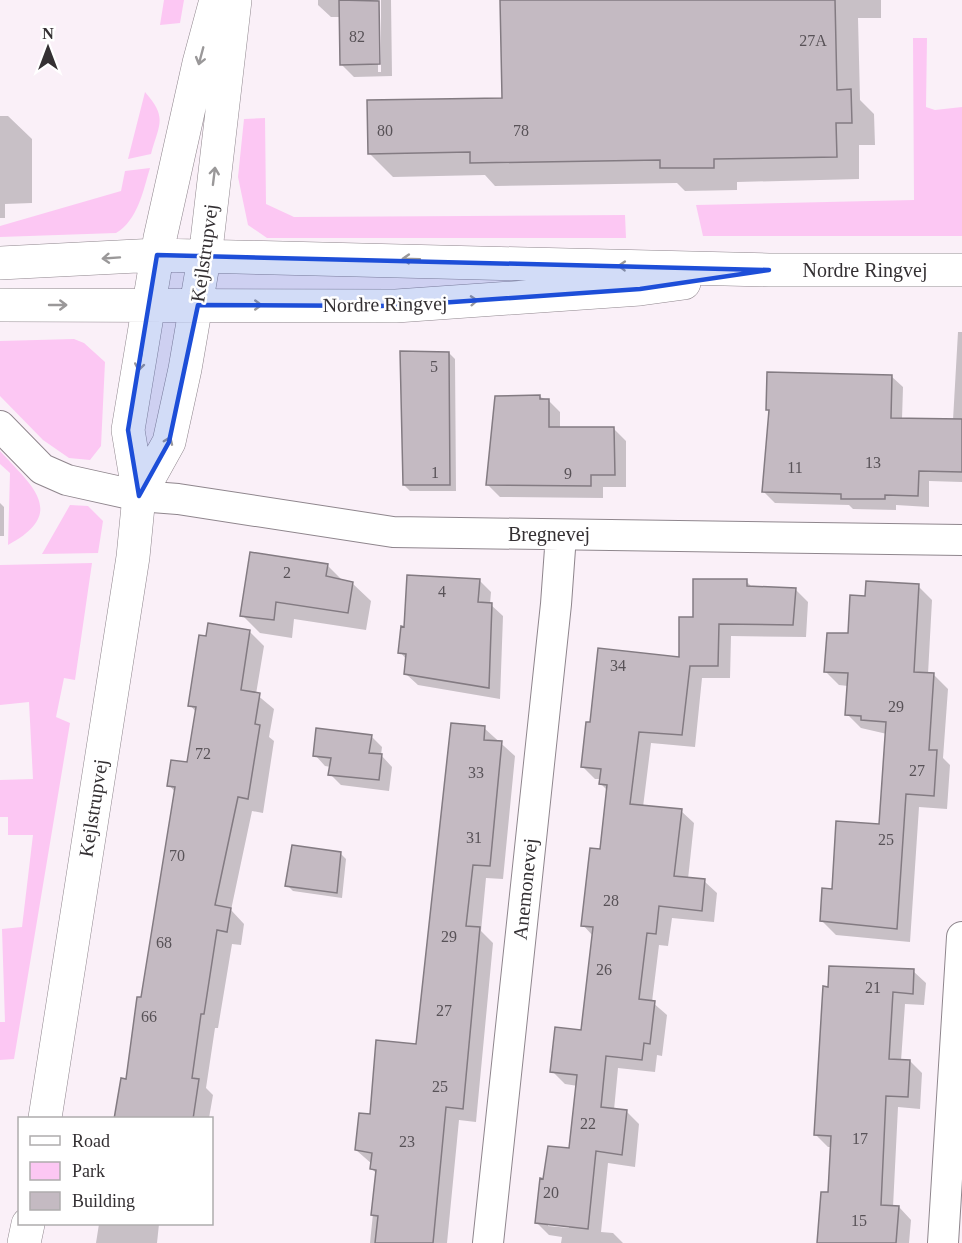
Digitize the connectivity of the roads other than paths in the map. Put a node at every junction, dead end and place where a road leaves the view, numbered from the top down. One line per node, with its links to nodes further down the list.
1 (216, 0): 3 (main road, Kejlstrupvej, one-way to 3)
2 (235, 0): 4 (main road, Kejlstrupvej, one-way to 2)
3 (157, 255): 4 (main road, Nordre Ringvej); 5 (main road, Nordre Ringvej, one-way to 5); 9 (main road, Kejlstrupvej)
4 (205, 255): 6 (main road, Nordre Ringvej, one-way to 4); 10 (main road, Kejlstrupvej)
5 (0, 262)
6 (769, 270): 7 (main road, Nordre Ringvej); 10 (main road, Nordre Ringvej, one-way to 6)
7 (962, 270)
8 (0, 305): 9 (main road, Nordre Ringvej, one-way to 9)
9 (150, 305): 10 (main road, Nordre Ringvej); 12 (main road, Kejlstrupvej, one-way to 12)
10 (198, 305): 12 (main road, Kejlstrupvej, one-way to 10)
11 (0, 426): 12 (street, Bregnevej)
12 (140, 496): 13 (street, Bregnevej); 16 (main road, Kejlstrupvej)
13 (561, 535): 14 (street, Bregnevej); 19 (street, Anemonevej)
14 (962, 540)
15 (962, 937): 20 (street)
16 (45, 1117)
17 (28, 1225): 18 (main road)
18 (24, 1243)
19 (488, 1243)
20 (943, 1243)

